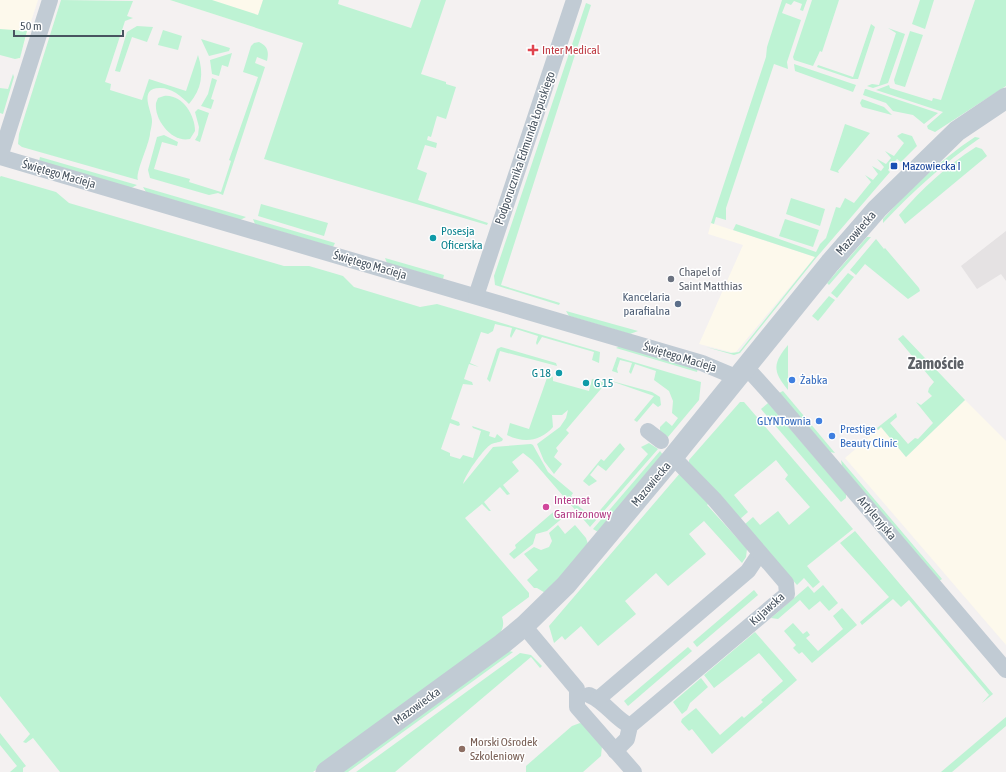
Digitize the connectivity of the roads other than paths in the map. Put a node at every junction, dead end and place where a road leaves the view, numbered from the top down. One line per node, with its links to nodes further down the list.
1 (50, 0): 6 (street)
2 (574, 0): 7 (street, Podporucznika Edmunda Łopuskiego)
3 (1006, 98): 5 (street, Mazowiecka)
4 (1006, 112): 5 (street, Mazowiecka)
5 (935, 153): 8 (street, Mazowiecka)
6 (0, 157): 7 (street, Świętego Macieja)
7 (476, 296): 8 (street, Świętego Macieja)
8 (742, 373): 10 (street, Mazowiecka); 13 (street, Artyleryjska)
9 (648, 431): 10 (street, Kujawska)
10 (667, 449): 11 (street, Kujawska); 12 (street, Mazowiecka)
11 (760, 553): 15 (street); 16 (street, Kujawska)
12 (524, 626): 14 (street); 18 (street, Mazowiecka)
13 (1006, 670)
14 (577, 689): 15 (street); 17 (street)
15 (598, 699): 16 (street)
16 (630, 726): 17 (street, Kujawska)
17 (615, 751): 19 (street)
18 (326, 772)
19 (634, 772)

